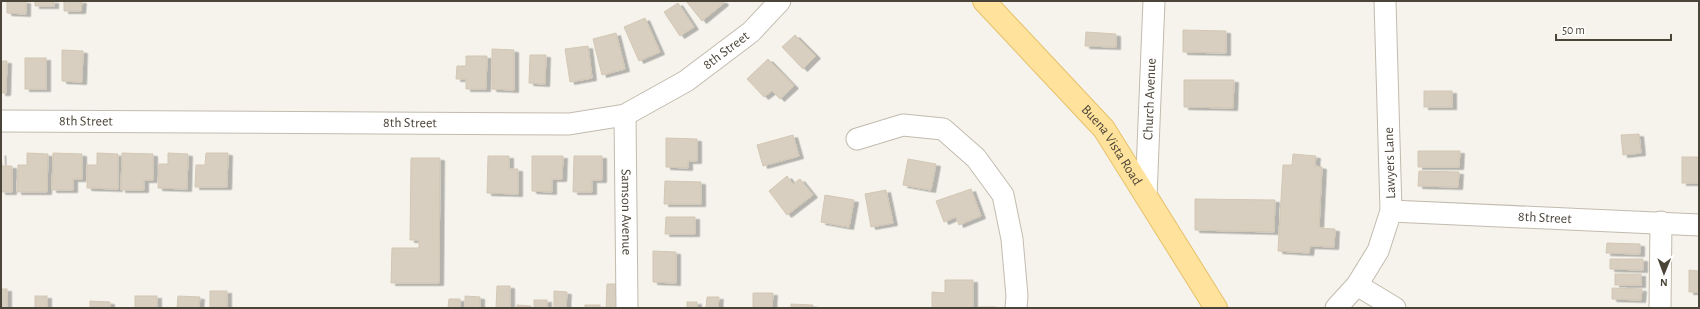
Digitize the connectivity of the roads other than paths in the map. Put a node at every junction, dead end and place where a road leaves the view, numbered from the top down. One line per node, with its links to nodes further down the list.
1 (780, 1): 5 (street, 8th Street)
2 (984, 1): 8 (main road, Buena Vista Road)
3 (1154, 1): 8 (street, Church Avenue)
4 (1385, 1): 9 (street, Lawyers Lane)
5 (625, 115): 6 (street, 8th Street); 13 (street, Samson Avenue)
6 (1, 121)
7 (857, 139): 14 (street)
8 (1146, 196): 15 (main road, Buena Vista Road)
9 (1391, 211): 10 (street, 8th Street); 12 (street, Lawyers Lane)
10 (1661, 222): 11 (street, 8th Street); 18 (street)
11 (1699, 225)
12 (1357, 285): 16 (street, Lawyers Lane); 17 (street)
13 (627, 308)
14 (1016, 308)
15 (1216, 308)
16 (1336, 308)
17 (1395, 308)
18 (1660, 308)

